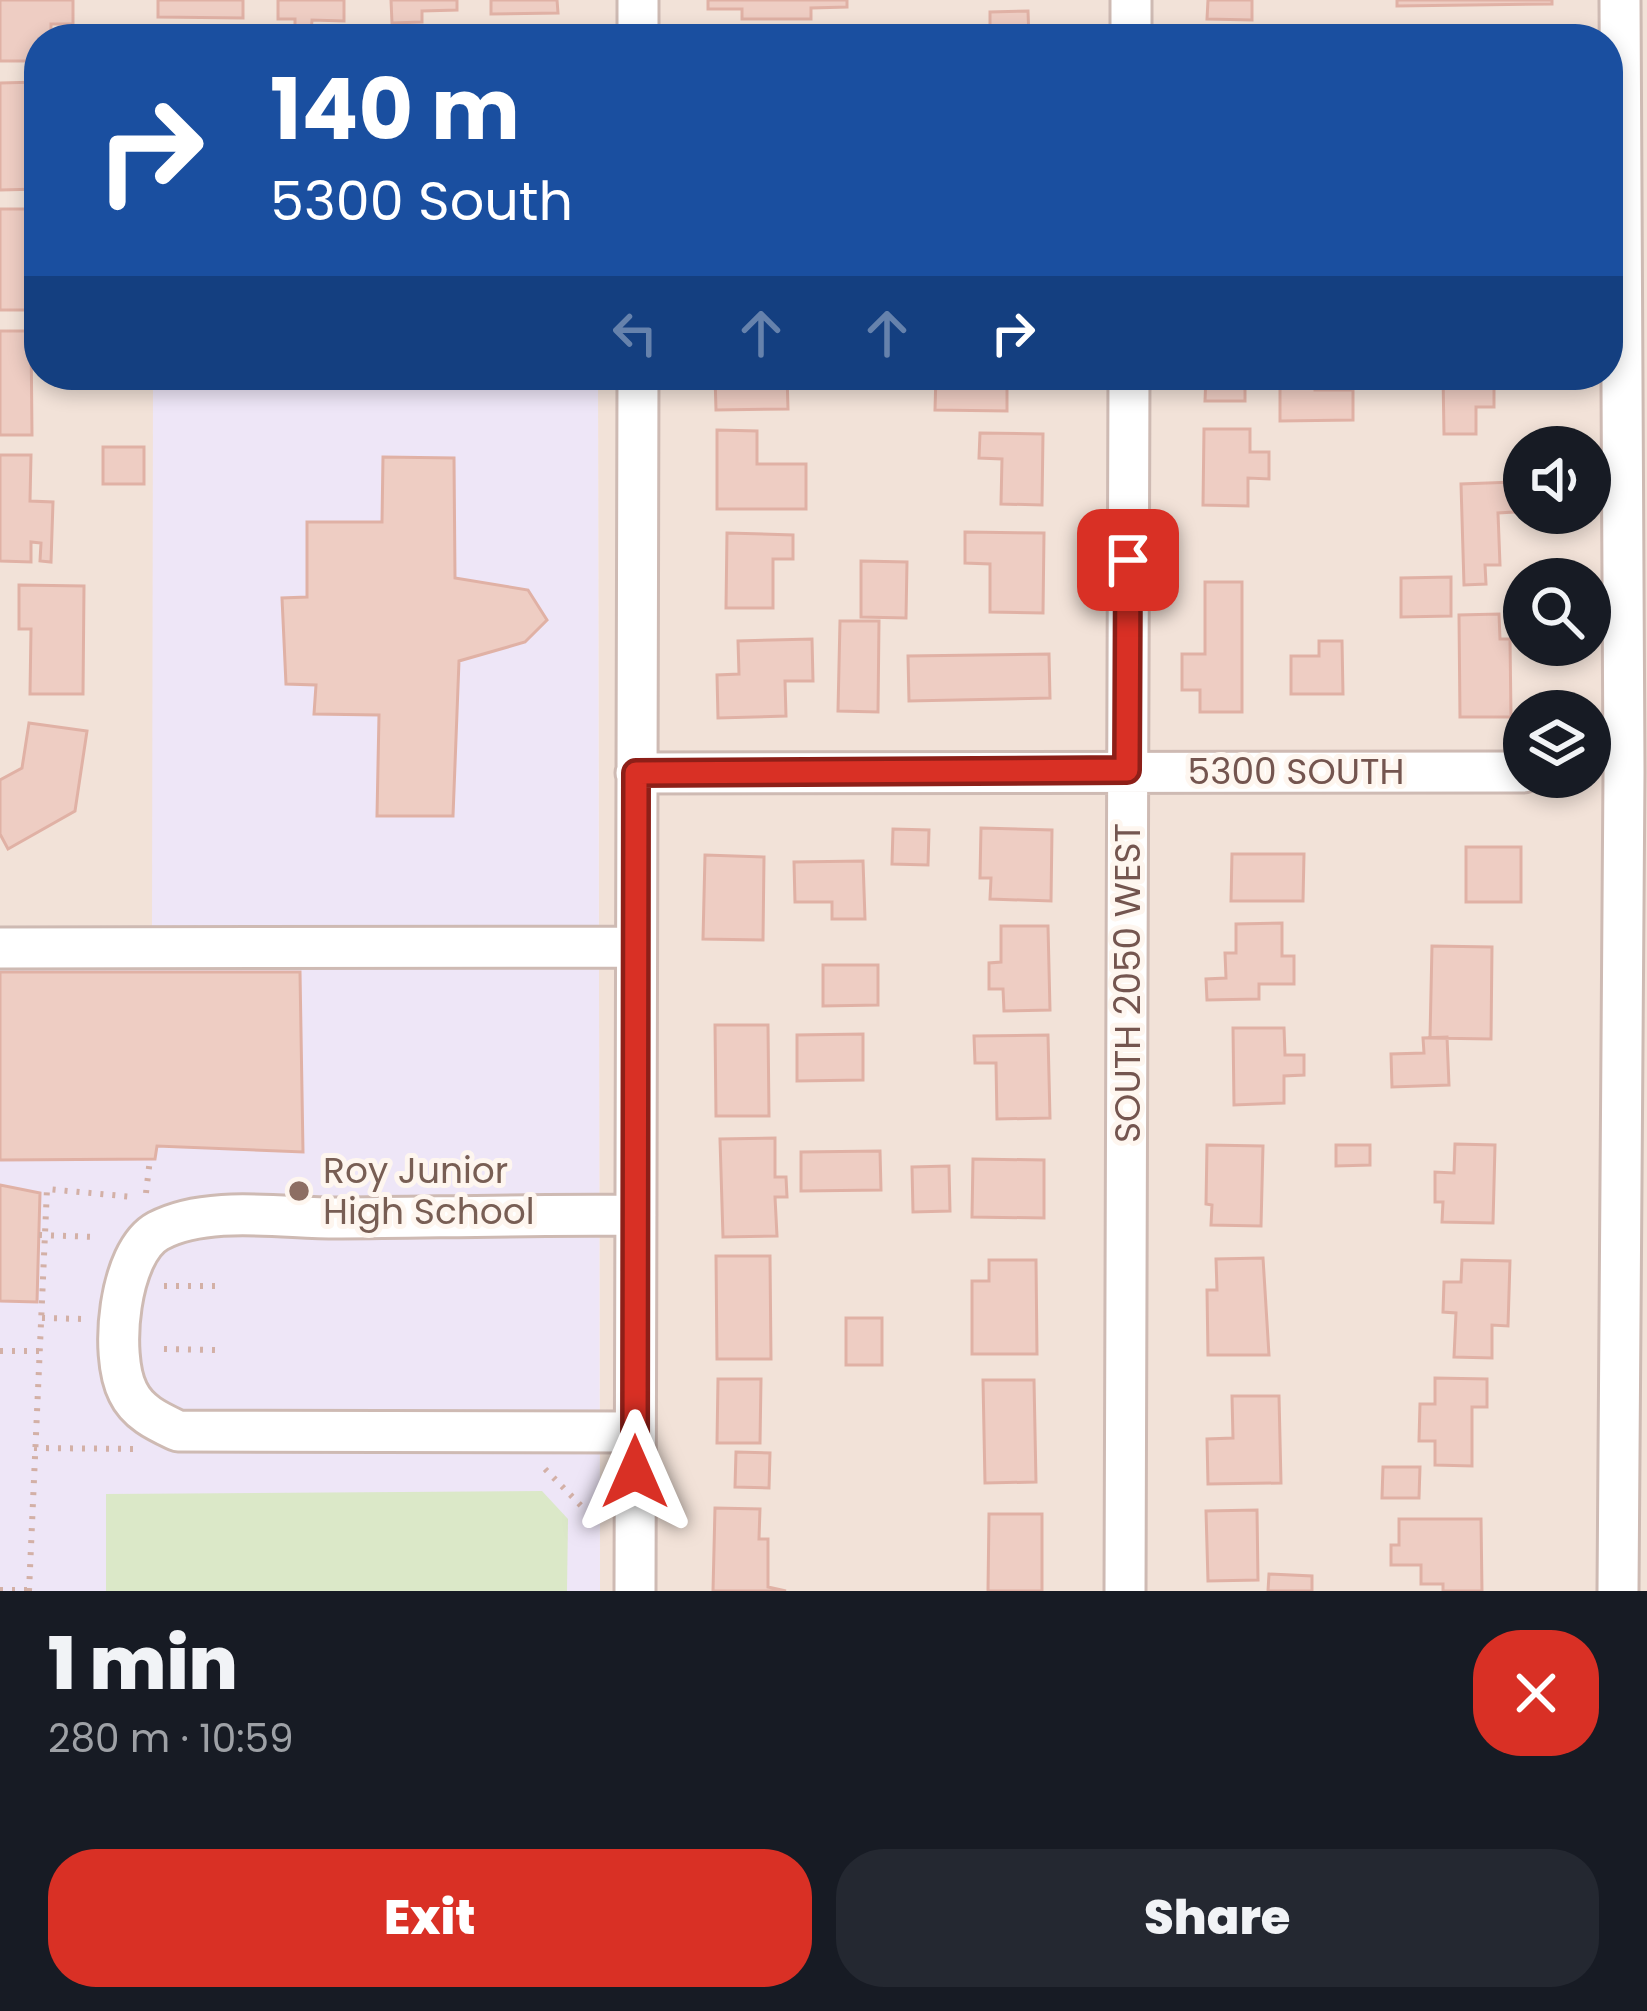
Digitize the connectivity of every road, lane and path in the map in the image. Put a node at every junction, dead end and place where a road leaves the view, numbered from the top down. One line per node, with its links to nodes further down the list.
1 (638, 390): 7 (street)
2 (1129, 390): 4 (street, SOUTH 2050 WEST)
3 (1620, 390): 6 (street)
4 (1127, 770): 5 (street, 5300 SOUTH); 7 (street, 5300 SOUTH); 32 (street, SOUTH 2050 WEST)
5 (1503, 772)
6 (1620, 772): 33 (street)
7 (636, 773): 8 (street)
8 (636, 947): 9 (street); 13 (street)
9 (0, 948)
10 (150, 1159): 11 (path)
11 (146, 1193)
12 (133, 1197): 14 (path)
13 (636, 1215): 24 (street); 24 (street)
14 (43, 1235): 15 (path); 18 (path)
15 (96, 1237)
16 (164, 1286): 17 (path)
17 (218, 1286)
18 (42, 1318): 19 (path); 23 (path)
19 (85, 1318)
20 (164, 1349): 21 (path)
21 (216, 1350)
22 (0, 1351): 23 (path)
23 (40, 1351): 25 (path)
24 (635, 1432): 31 (street)
25 (34, 1448): 26 (path); 30 (path)
26 (157, 1449)
27 (542, 1465): 28 (path)
28 (604, 1529)
29 (0, 1590): 30 (path)
30 (29, 1590)
31 (635, 1591)
32 (1125, 1591)
33 (1618, 1591)

